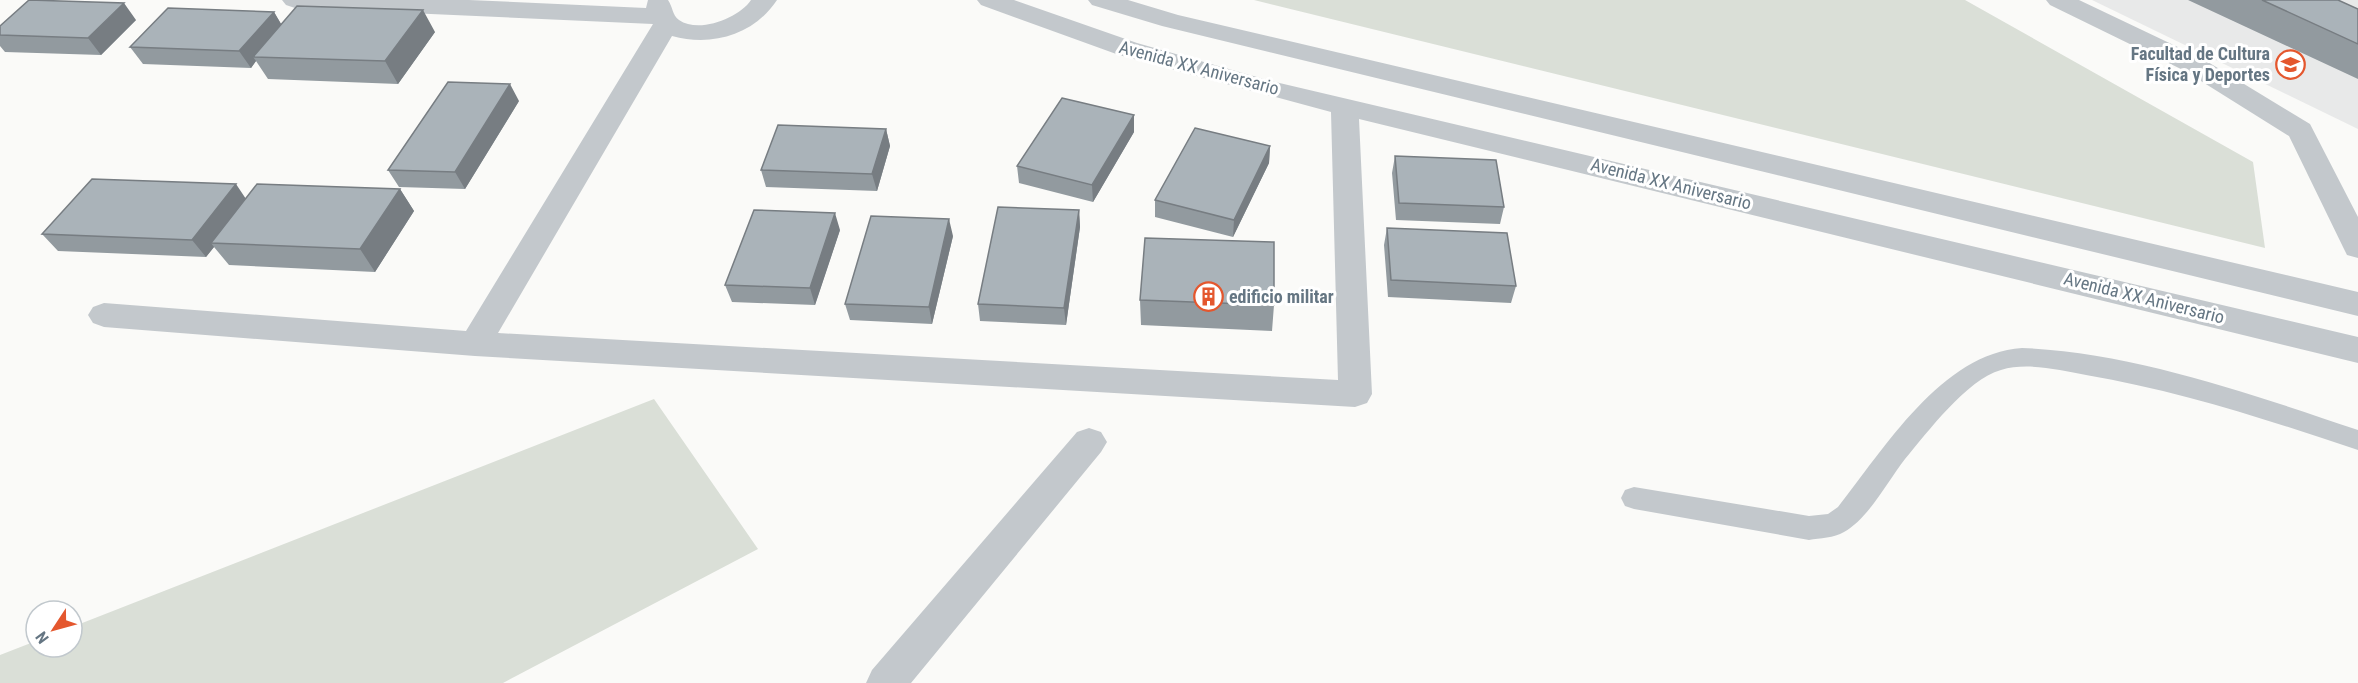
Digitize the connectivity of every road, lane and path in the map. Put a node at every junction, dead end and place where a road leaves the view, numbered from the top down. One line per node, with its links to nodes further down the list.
1 (295, 0): 6 (street)
2 (764, 0): 6 (street)
3 (990, 0): 7 (street, Avenida XX Aniversario)
4 (1101, 0): 9 (street)
5 (2059, 0): 8 (street)
6 (662, 13): 11 (street)
7 (1345, 105): 11 (street); 12 (street, Avenida XX Aniversario)
8 (2358, 247)
9 (2358, 304)
10 (104, 315): 11 (street)
11 (475, 344)
12 (2358, 350)
13 (2358, 440): 15 (lane)
14 (1089, 442): 16 (street)
15 (1635, 498)
16 (886, 683)

